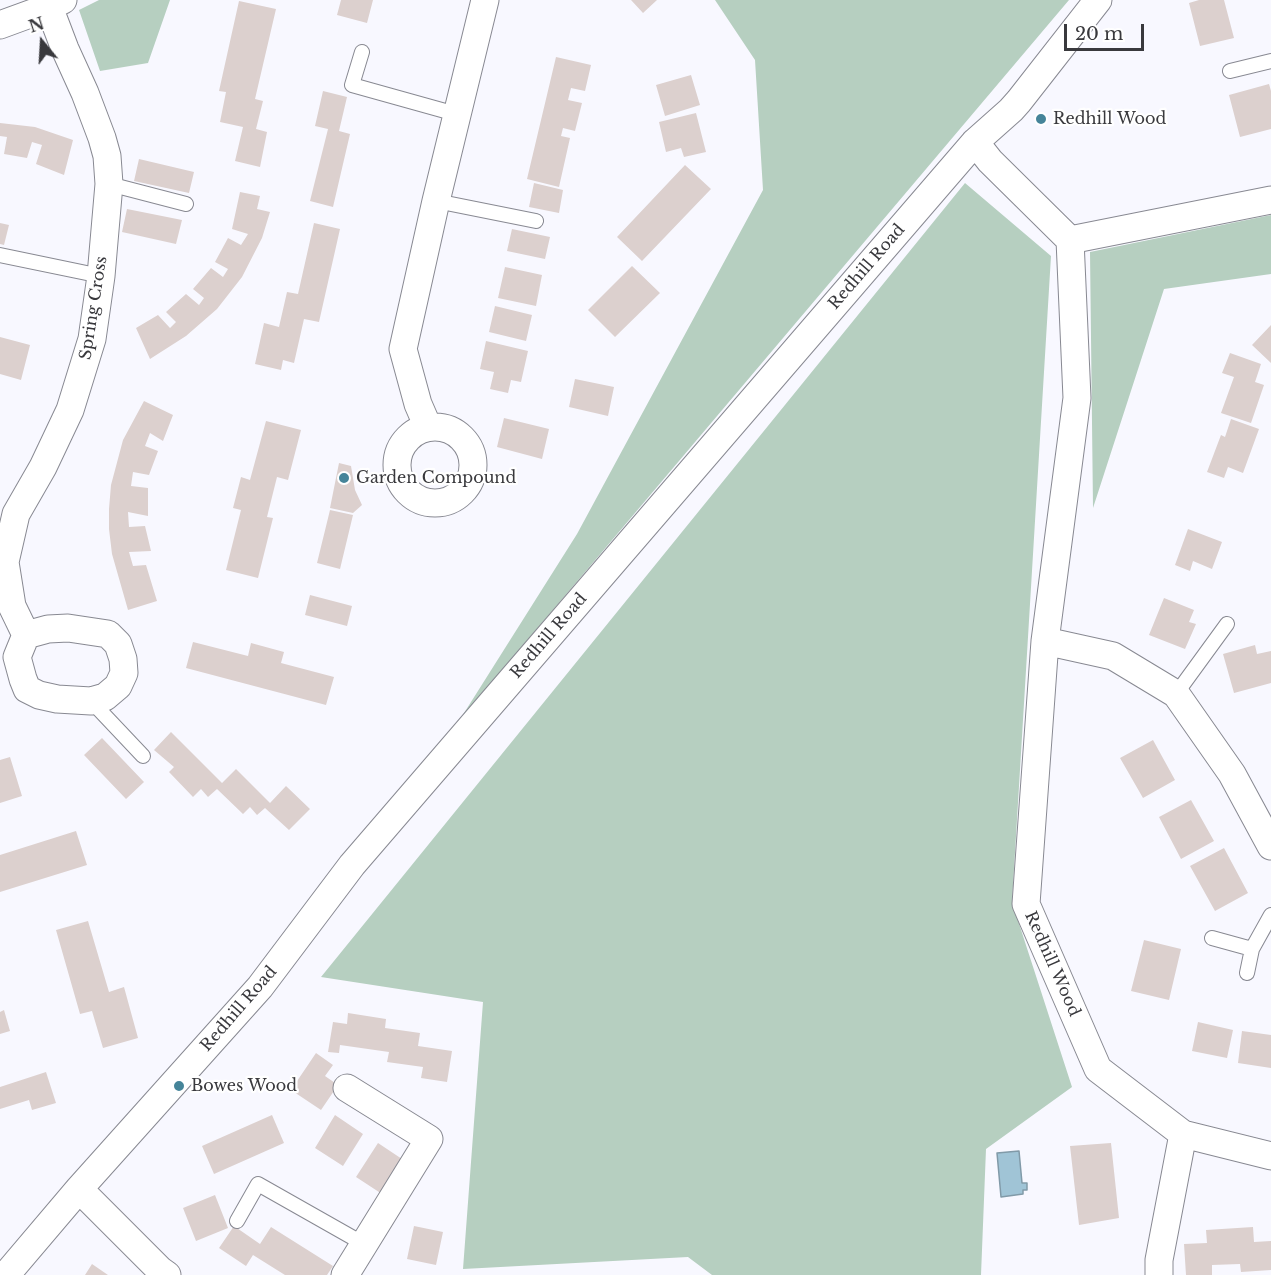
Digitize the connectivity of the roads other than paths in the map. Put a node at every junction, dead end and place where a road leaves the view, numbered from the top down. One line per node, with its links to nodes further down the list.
1 (485, 0): 8 (street)
2 (1098, 0): 9 (street, Redhill Road)
3 (56, 3): 4 (street); 10 (street, Spring Cross)
4 (0, 25)
5 (362, 52): 8 (lane)
6 (1271, 61): 7 (lane)
7 (1230, 71)
8 (456, 114): 12 (street)
9 (975, 142): 15 (street); 33 (street, Redhill Road)
10 (109, 184): 13 (lane); 17 (street, Spring Cross)
11 (1271, 200): 15 (street)
12 (436, 201): 14 (lane); 18 (street)
13 (186, 204)
14 (536, 221)
15 (1070, 240): 21 (street, Redhill Wood)
16 (0, 255): 17 (lane)
17 (101, 276): 20 (street, Spring Cross)
18 (428, 427)
19 (1227, 624): 22 (lane)
20 (26, 635): 23 (street); 23 (street)
21 (1045, 641): 22 (street); 31 (street, Redhill Wood)
22 (1176, 694): 25 (street)
23 (91, 701): 24 (lane)
24 (143, 756)
25 (1271, 846)
26 (1271, 915): 28 (lane)
27 (1212, 938): 28 (lane)
28 (1252, 949): 29 (lane)
29 (1247, 973)
30 (347, 1088): 35 (street)
31 (1183, 1134): 32 (street, Redhill Wood); 39 (street)
32 (1271, 1156)
33 (79, 1189): 36 (street); 37 (street, Redhill Road)
34 (237, 1221): 35 (lane)
35 (364, 1244): 38 (street)
36 (161, 1273)
37 (6, 1275)
38 (345, 1275)
39 (1159, 1275)

